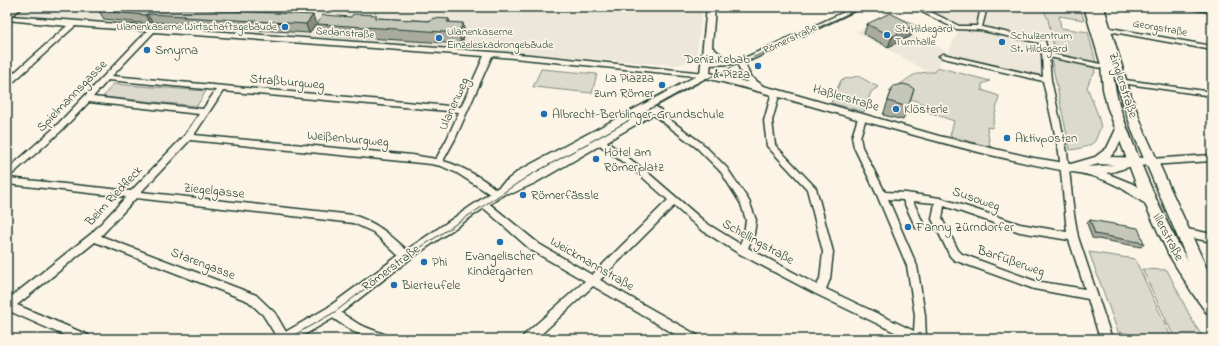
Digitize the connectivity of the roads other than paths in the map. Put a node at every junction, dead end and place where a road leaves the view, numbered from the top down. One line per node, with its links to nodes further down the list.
1 (20, 7): 10 (street)
2 (712, 7): 16 (street)
3 (860, 7): 22 (street, Römerstraße)
4 (923, 7): 13 (street)
5 (984, 7): 13 (street)
6 (1089, 7): 12 (main road, Zinglerstraße)
7 (1099, 7): 14 (main road, Zinglerstraße)
8 (1191, 7): 9 (street)
9 (1212, 10)
10 (7, 17): 11 (street, Sedanstraße)
11 (73, 24): 15 (street, Sedanstraße); 28 (street)
12 (1093, 27): 14 (street, Georgstraße); 23 (main road, Zinglerstraße)
13 (979, 28): 19 (street)
14 (1105, 29): 17 (street, Georgstraße); 27 (main road, Zinglerstraße)
15 (152, 30): 18 (street, Sedanstraße); 25 (street, Spielmannsgasse)
16 (708, 48): 21 (street); 22 (street)
17 (1212, 48)
18 (488, 54): 24 (street, Sedanstraße); 35 (street, Ulanenweg)
19 (1045, 54): 23 (street, Zinglerstraße); 26 (street)
20 (943, 56): 26 (street)
21 (707, 62): 22 (street); 24 (street)
22 (738, 62): 31 (street)
23 (1106, 68): 39 (main road, Zinglerstraße)
24 (710, 76): 29 (street); 31 (street, Haßlerstraße)
25 (107, 78): 30 (street, Straßburgweg); 34 (street, Spielmannsgasse)
26 (1047, 80): 47 (street)
27 (1121, 81): 33 (street); 46 (main road, Zinglerstraße)
28 (7, 83)
29 (691, 86): 36 (street, Römerstraße); 52 (street, Römerstraße)
30 (221, 88): 35 (street, Straßburgweg); 37 (street, Beim Riedfleck)
31 (760, 88): 32 (street, Haßlerstraße)
32 (776, 92): 38 (street, Haßlerstraße); 67 (street)
33 (1212, 94)
34 (88, 100): 37 (street); 49 (street, Spielmannsgasse)
35 (464, 110): 44 (street, Ulanenweg)
36 (654, 111): 41 (street, Römerstraße); 64 (street)
37 (206, 112): 40 (street, Beim Riedfleck)
38 (862, 118): 47 (street, Haßlerstraße); 53 (street)
39 (1122, 129): 43 (street); 45 (main road, Zinglerstraße)
40 (188, 137): 44 (street, Weißenburgweg); 51 (street, Beim Riedfleck)
41 (600, 141): 52 (street, Römerstraße); 55 (street, Schellingstraße)
42 (1211, 159): 46 (street, Haßlerstraße)
43 (1099, 160): 45 (street, Haßlerstraße); 47 (street, Haßlerstraße)
44 (438, 162): 52 (street, Weißenburgweg)
45 (1134, 162): 46 (street, Haßlerstraße); 48 (street, Haßlerstraße); 57 (main road, Illerstraße)
46 (1150, 162): 60 (main road, Illerstraße)
47 (1068, 167): 48 (street, Haßlerstraße); 62 (street)
48 (1089, 171): 57 (street)
49 (7, 175)
50 (7, 181): 51 (street, Ziegelgasse)
51 (134, 195): 61 (street, Beim Riedfleck); 65 (street, Ziegelgasse)
52 (496, 195): 58 (street, Römerstraße)
53 (882, 195): 54 (street, Susoweg); 78 (street)
54 (906, 196): 56 (street, Susoweg); 59 (street)
55 (674, 200): 64 (street, Schellingstraße); 66 (street)
56 (940, 201): 62 (street, Susoweg); 68 (street, Barfüßerweg)
57 (1149, 201): 71 (main road, Illerstraße)
58 (484, 203): 65 (street, Römerstraße); 66 (street, Weickmannstraße)
59 (919, 225)
60 (1182, 232): 63 (street); 69 (main road, Illerstraße)
61 (94, 237): 70 (street, Beim Riedfleck); 75 (street, Starengasse)
62 (1073, 237): 68 (street)
63 (1212, 238)
64 (742, 250): 67 (street, Schellingstraße)
65 (406, 256): 72 (street, Römerstraße)
66 (593, 280): 73 (street); 77 (street, Weickmannstraße)
67 (820, 291): 78 (street, Schellingstraße)
68 (1092, 295): 79 (street)
69 (1212, 296)
70 (8, 305): 74 (street)
71 (1212, 307)
72 (332, 312): 75 (street, Römerstraße); 76 (street)
73 (532, 338)
74 (84, 339)
75 (284, 339)
76 (382, 339)
77 (693, 339)
78 (919, 339)
79 (1106, 339)

